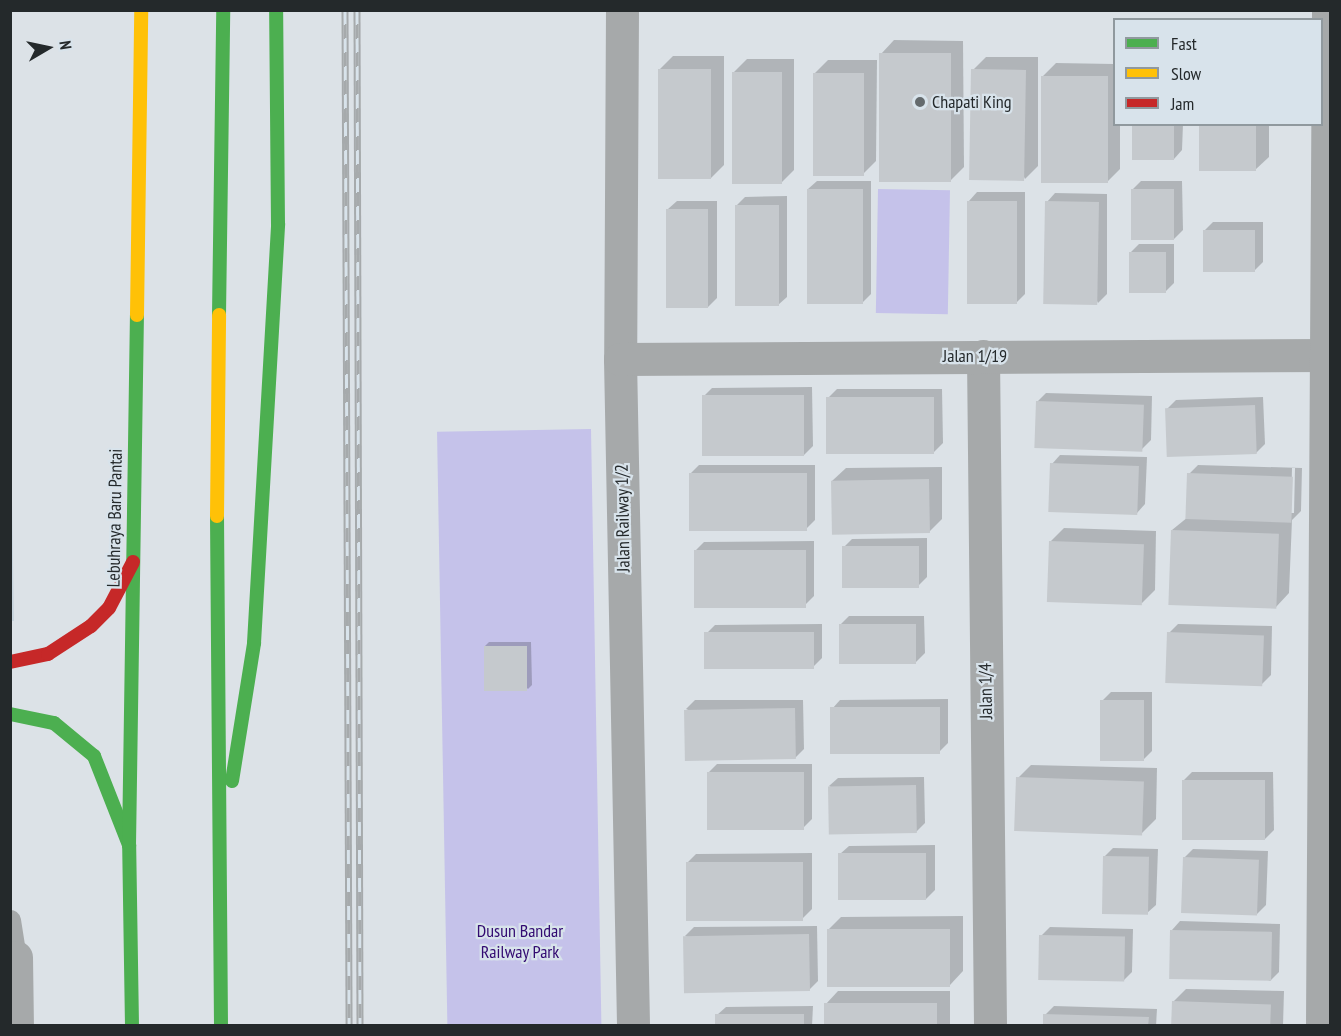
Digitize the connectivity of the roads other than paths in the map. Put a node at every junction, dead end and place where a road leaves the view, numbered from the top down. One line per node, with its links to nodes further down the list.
1 (141, 10): 7 (main road, Lebuhraya Baru Pantai)
2 (223, 10): 16 (main road)
3 (276, 10): 16 (main road)
4 (622, 10): 10 (street, Jalan Railway 1/2)
5 (1328, 10): 9 (street)
6 (126, 22): 7 (main road)
7 (139, 81): 11 (main road, Lebuhraya Baru Pantai)
8 (983, 356): 9 (street, Jalan 1/19); 10 (street, Jalan 1/19); 23 (street, Jalan 1/4)
9 (1328, 356): 13 (street)
10 (620, 359): 22 (street, Jalan Railway 1/2)
11 (133, 562): 12 (main road); 15 (main road, Lebuhraya Baru Pantai)
12 (10, 663)
13 (1327, 693): 24 (street)
14 (10, 714): 15 (main road)
15 (129, 845): 20 (main road, Lebuhraya Baru Pantai)
16 (217, 878): 21 (main road)
17 (10, 920): 18 (lane)
18 (16, 957): 19 (street)
19 (17, 1026)
20 (132, 1026)
21 (220, 1026)
22 (633, 1026)
23 (990, 1026)
24 (1322, 1026)

